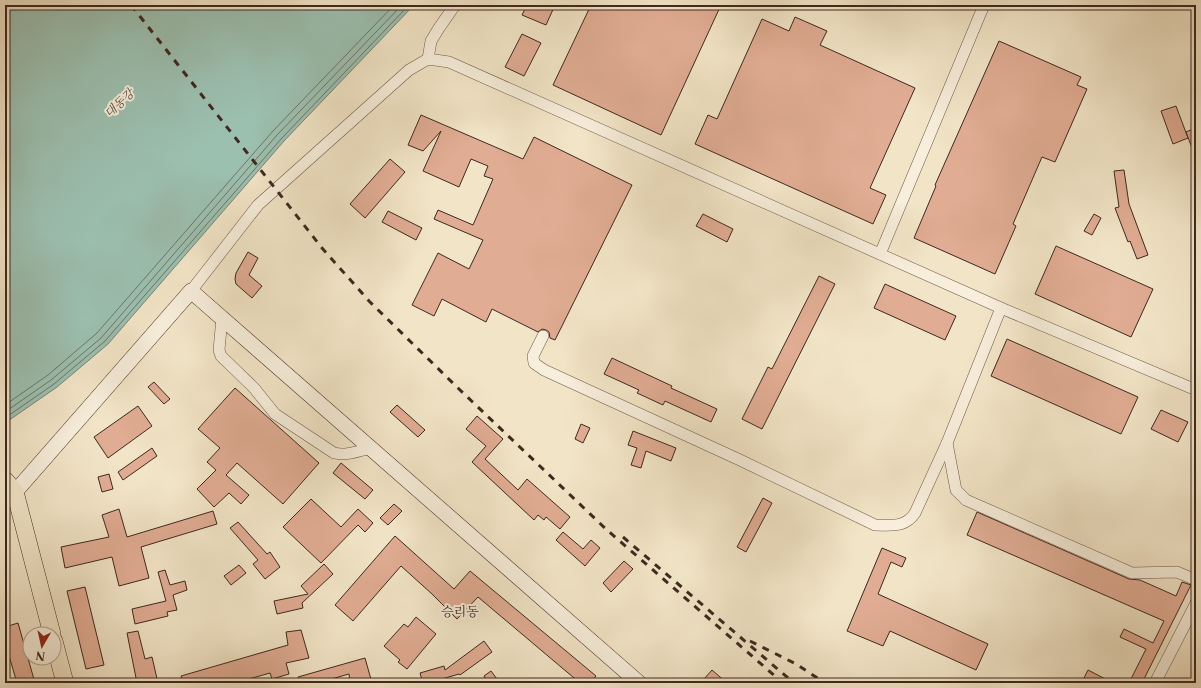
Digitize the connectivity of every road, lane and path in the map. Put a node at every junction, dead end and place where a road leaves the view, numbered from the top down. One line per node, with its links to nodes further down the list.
1 (456, 5): 3 (street)
2 (984, 5): 4 (street)
3 (428, 59): 4 (street); 5 (street)
4 (880, 254): 6 (street)
5 (191, 291): 7 (main road); 12 (main road)
6 (1001, 308): 9 (street); 10 (street)
7 (222, 318): 11 (main road); 11 (street)
8 (543, 336): 10 (street)
9 (1196, 390)
10 (947, 443): 13 (street)
11 (371, 448): 18 (main road)
12 (8, 489): 15 (main road)
13 (1196, 580)
14 (1196, 603): 19 (street)
15 (50, 626)
16 (61, 666): 17 (main road)
17 (65, 683)
18 (639, 683)
19 (1155, 683)

